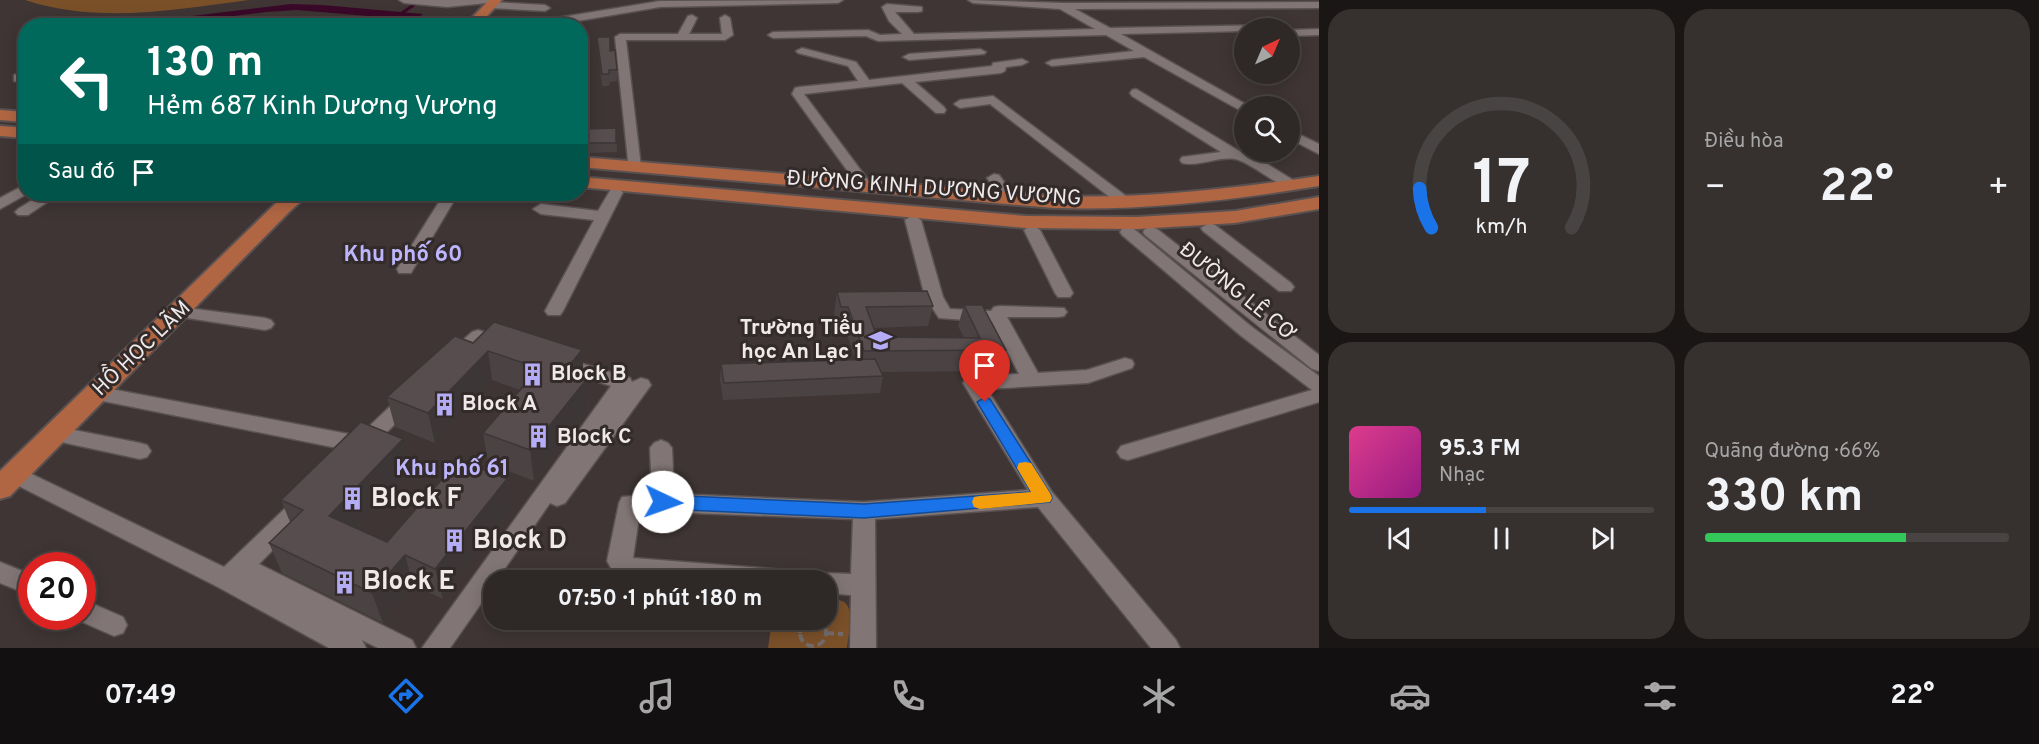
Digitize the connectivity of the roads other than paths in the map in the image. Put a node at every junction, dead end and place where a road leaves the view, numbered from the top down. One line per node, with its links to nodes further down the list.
1 (404, 0): 6 (street)
2 (782, 0): 12 (street)
3 (838, 0): 13 (street)
4 (973, 0): 7 (street)
5 (998, 0): 7 (street)
6 (492, 2): 9 (street); 11 (main road)
7 (1059, 3): 8 (street); 17 (street)
8 (1319, 4)
9 (545, 8)
10 (918, 9): 22 (street)
11 (477, 18)
12 (568, 18)
13 (588, 18)
14 (692, 18): 21 (street)
15 (725, 18): 21 (street)
16 (1234, 28): 17 (street)
17 (1108, 32): 23 (street); 25 (street)
18 (1319, 32): 19 (street)
19 (1300, 33)
20 (773, 35): 22 (street)
21 (682, 36): 48 (street)
22 (910, 36): 23 (street)
23 (963, 36): 27 (street)
24 (1234, 37): 25 (street)
25 (1126, 42): 28 (street)
26 (802, 51): 34 (street)
27 (980, 52): 31 (street); 32 (street)
28 (1146, 53): 30 (street); 36 (street)
29 (1022, 62): 31 (street)
30 (1052, 63)
31 (999, 67): 32 (street)
32 (927, 77): 33 (street)
33 (904, 79): 34 (street); 38 (street)
34 (865, 82): 53 (street)
35 (1136, 93): 43 (street)
36 (1234, 103)
37 (960, 104): 62 (street)
38 (940, 110)
39 (0, 131): 40 (main road)
40 (18, 132)
41 (1300, 140): 42 (street)
42 (1319, 150)
43 (1234, 154): 44 (street)
44 (1187, 160)
45 (1254, 162): 52 (street)
46 (588, 163): 48 (main road, ĐƯỜNG KINH DƯƠNG VƯƠNG)
47 (588, 170): 48 (main road, ĐƯỜNG KINH DƯƠNG VƯƠNG)
48 (634, 171): 53 (main road, ĐƯỜNG KINH DƯƠNG VƯƠNG); 65 (main road, ĐƯỜNG KINH DƯƠNG VƯƠNG)
49 (994, 178): 58 (street)
50 (1319, 181): 52 (main road, ĐƯỜNG KINH DƯƠNG VƯƠNG)
51 (588, 183): 65 (main road, ĐƯỜNG KINH DƯƠNG VƯƠNG)
52 (1294, 185): 62 (main road, ĐƯỜNG KINH DƯƠNG VƯƠNG)
53 (867, 188): 65 (main road, ĐƯỜNG KINH DƯƠNG VƯƠNG)
54 (1319, 188): 65 (main road, ĐƯỜNG KINH DƯƠNG VƯƠNG)
55 (588, 190): 56 (main road, ĐƯỜNG KINH DƯƠNG VƯƠNG)
56 (616, 192): 65 (main road, ĐƯỜNG KINH DƯƠNG VƯƠNG); 69 (street)
57 (18, 193): 64 (street)
58 (1010, 200): 62 (main road, ĐƯỜNG KINH DƯƠNG VƯƠNG); 65 (main road, ĐƯỜNG KINH DƯƠNG VƯƠNG)
59 (41, 201): 67 (street)
60 (287, 201): 78 (main road, HỒ HỌC LÃM)
61 (447, 201): 74 (street)
62 (1125, 202)
63 (1319, 203): 65 (main road, ĐƯỜNG KINH DƯƠNG VƯƠNG)
64 (0, 204)
65 (909, 206): 71 (main road, ĐƯỜNG KINH DƯƠNG VƯƠNG); 80 (street)
66 (541, 209): 69 (street)
67 (23, 212)
68 (1319, 214): 70 (main road, ĐƯỜNG KINH DƯƠNG VƯƠNG)
69 (602, 216): 77 (street)
70 (1209, 228): 73 (main road, ĐƯỜNG KINH DƯƠNG VƯƠNG); 75 (street)
71 (1032, 230): 72 (main road, ĐƯỜNG KINH DƯƠNG VƯƠNG); 76 (street)
72 (1128, 232): 73 (main road, ĐƯỜNG KINH DƯƠNG VƯƠNG); 89 (street, ĐƯỜNG LÊ CƠ)
73 (1151, 232): 85 (street, ĐƯỜNG LÊ CƠ)
74 (405, 269)
75 (1286, 287)
76 (1064, 294)
77 (554, 311)
78 (180, 312): 81 (street); 91 (main road, HỒ HỌC LÃM)
79 (1058, 312): 80 (street)
80 (998, 317): 87 (street)
81 (265, 324)
82 (522, 350): 86 (street)
83 (545, 358): 116 (street)
84 (1125, 364): 87 (street)
85 (1319, 365)
86 (437, 374)
87 (1032, 380): 101 (street)
88 (641, 385): 104 (street)
89 (1319, 387)
90 (420, 390): 94 (street)
91 (95, 393): 93 (main road, HỒ HỌC LÃM); 94 (street)
92 (1319, 395): 97 (street)
93 (54, 434): 96 (street); 99 (main road, HỒ HỌC LÃM)
94 (362, 444): 98 (street)
95 (661, 448): 102 (street)
96 (140, 451)
97 (1128, 452)
98 (346, 460)
99 (8, 481): 107 (street)
100 (322, 485): 107 (street)
101 (1044, 498): 103 (street); 119 (street)
102 (663, 502): 103 (street); 105 (street)
103 (864, 511): 110 (street)
104 (504, 570)
105 (654, 570)
106 (0, 572): 108 (street)
107 (234, 573): 114 (street); 115 (street)
108 (18, 580)
109 (837, 584): 110 (street)
110 (862, 585): 118 (street)
111 (483, 598): 117 (street)
112 (96, 617): 113 (street)
113 (114, 625)
114 (353, 648)
115 (403, 648)
116 (435, 648)
117 (447, 648)
118 (863, 648)
119 (1167, 648)

